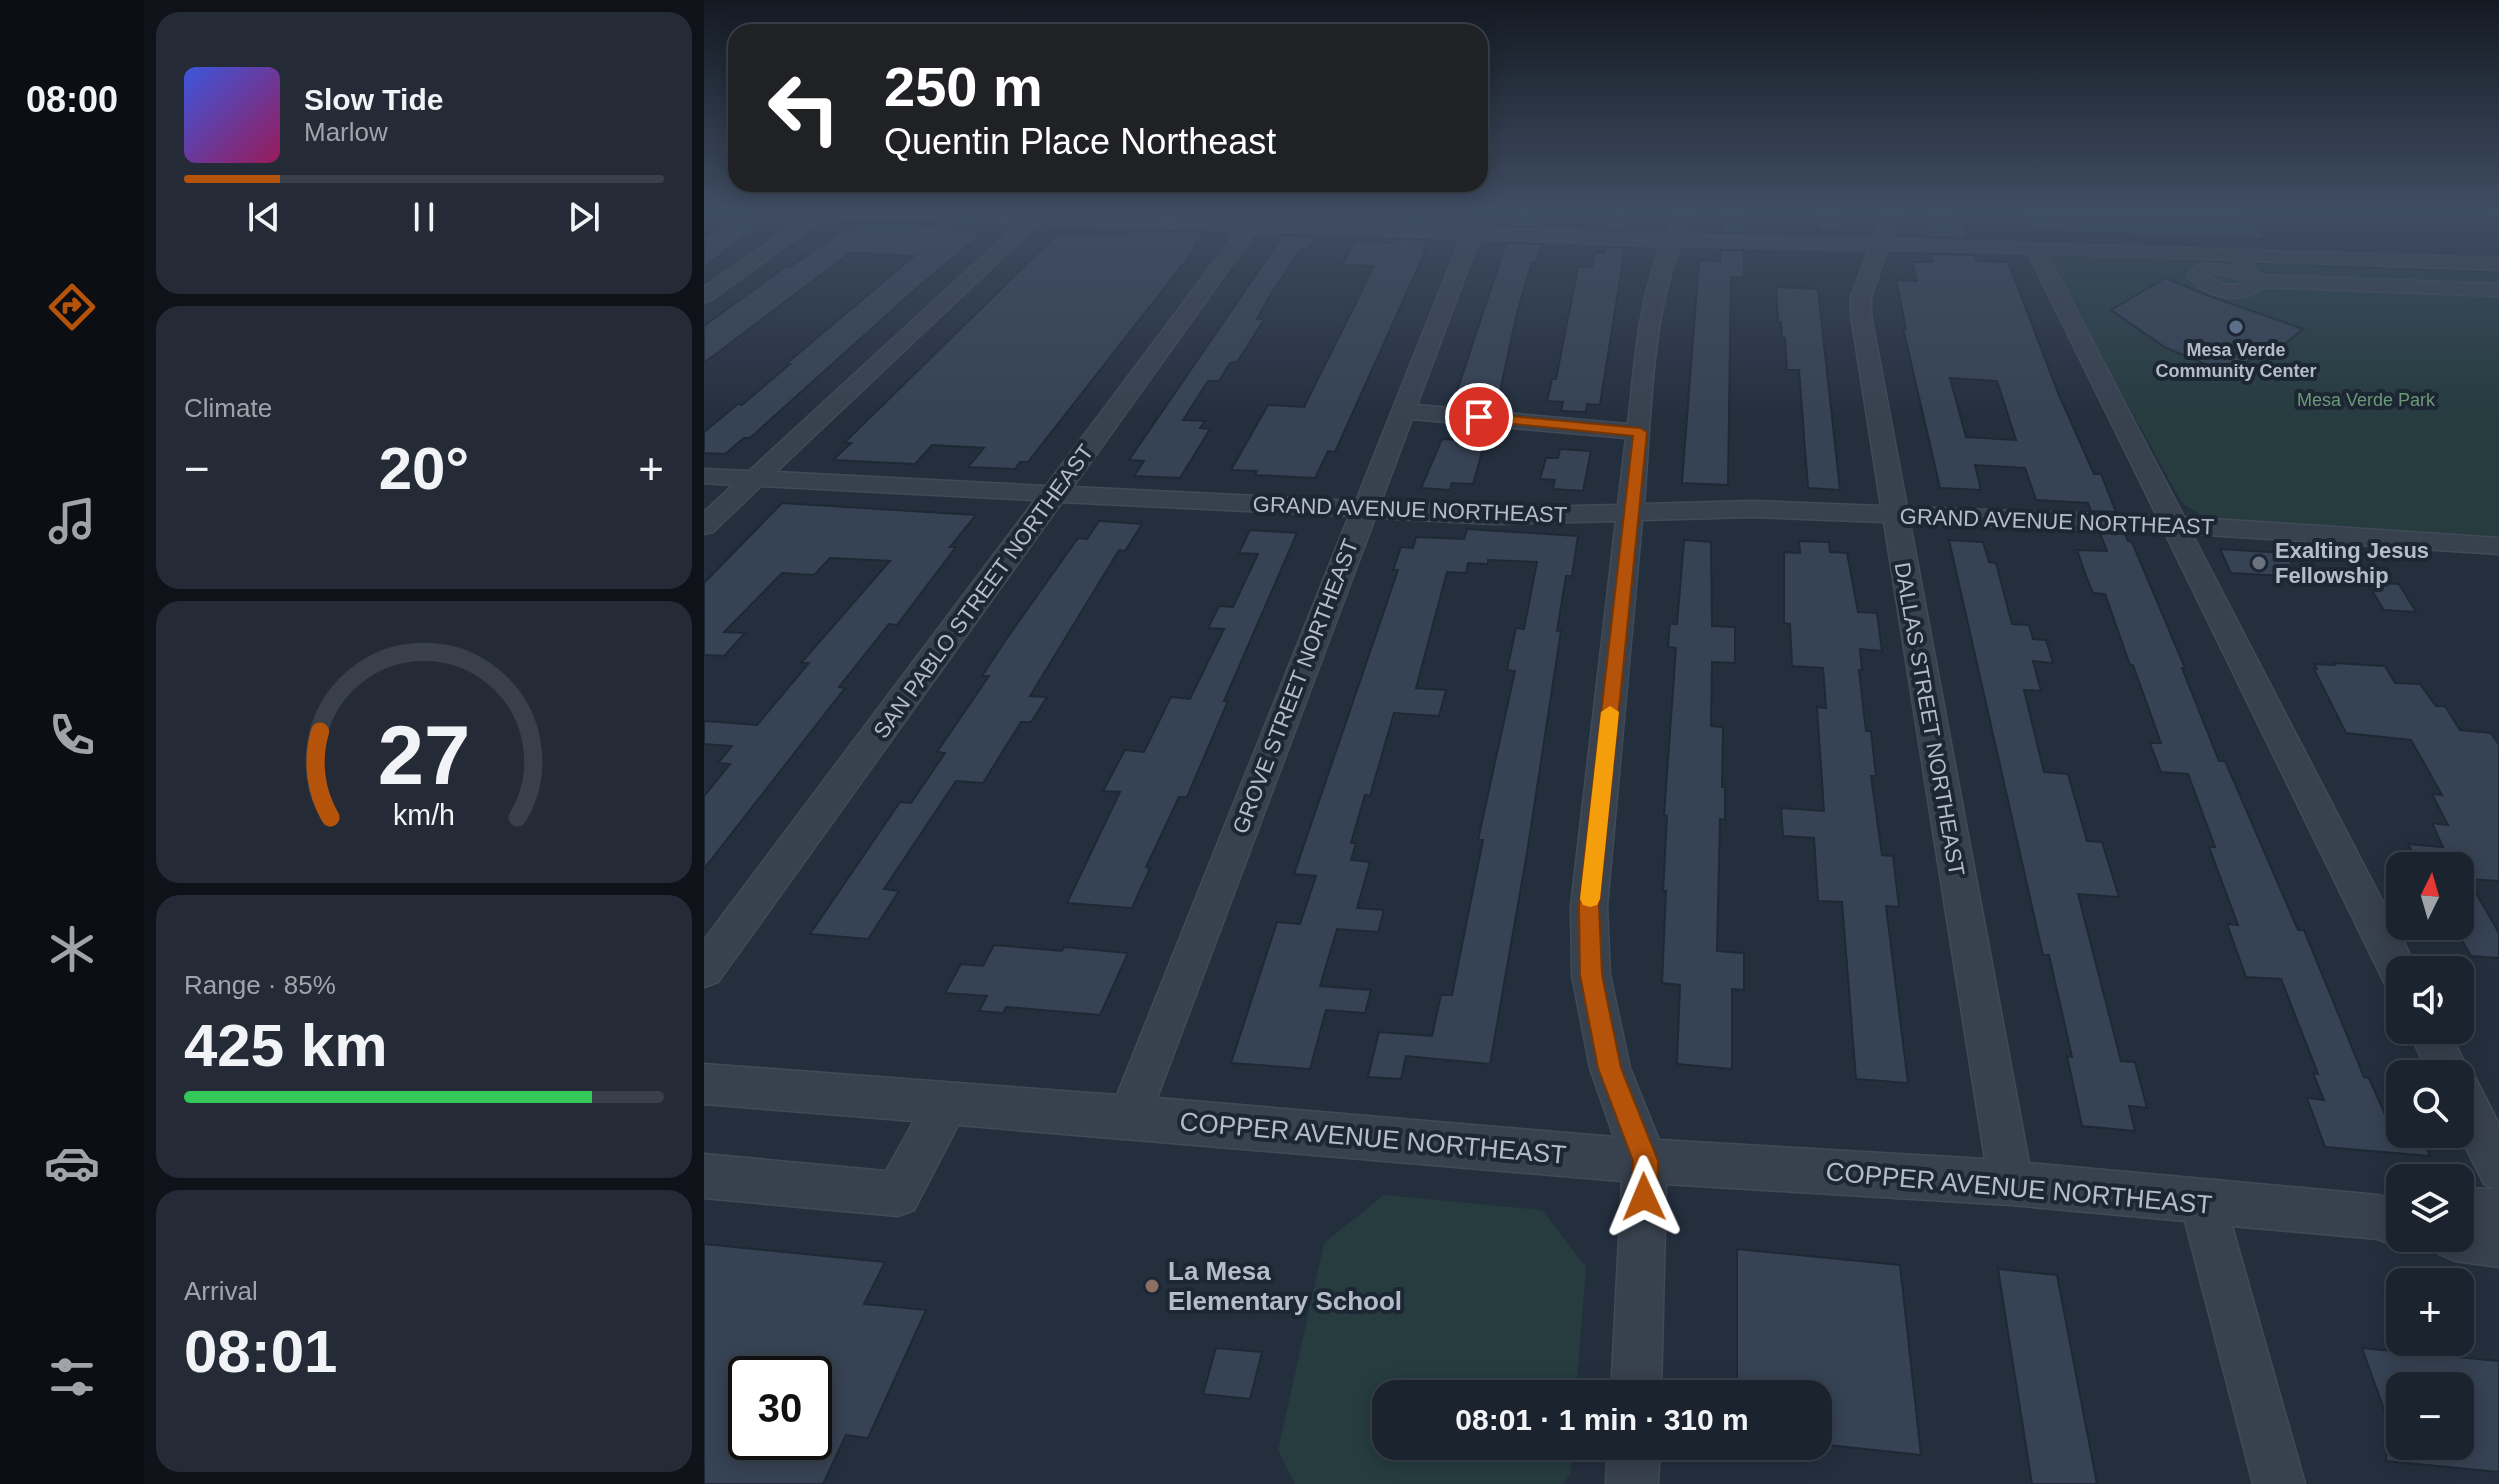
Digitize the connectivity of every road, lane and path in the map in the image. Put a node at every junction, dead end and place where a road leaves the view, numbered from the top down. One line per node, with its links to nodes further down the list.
1 (726, 280): 10 (street)
2 (967, 280): 14 (street)
3 (1211, 280): 15 (street, SAN PABLO STREET NORTHEAST)
4 (1454, 280): 11 (street, GROVE STREET NORTHEAST)
5 (1658, 280): 12 (street)
6 (1867, 280): 18 (street, DALLAS STREET NORTHEAST)
7 (2051, 280): 19 (street)
8 (2254, 281): 9 (street)
9 (2499, 290)
10 (704, 296)
11 (1404, 411): 12 (street); 16 (street, GROVE STREET NORTHEAST)
12 (1640, 432): 17 (street)
13 (704, 476): 14 (street, GRAND AVENUE NORTHEAST)
14 (755, 478): 15 (street, GRAND AVENUE NORTHEAST); 20 (street)
15 (1054, 494): 16 (street, GRAND AVENUE NORTHEAST); 23 (street, SAN PABLO STREET NORTHEAST)
16 (1363, 510): 17 (street, GRAND AVENUE NORTHEAST); 26 (street, GROVE STREET NORTHEAST)
17 (1632, 513): 18 (street, GRAND AVENUE NORTHEAST); 28 (street)
18 (1895, 514): 19 (street, GRAND AVENUE NORTHEAST); 31 (street, DALLAS STREET NORTHEAST)
19 (2174, 525): 21 (street, GRAND AVENUE NORTHEAST); 22 (street)
20 (704, 526)
21 (2499, 546)
22 (2391, 956)
23 (704, 970)
24 (704, 1084): 25 (street, COPPER AVENUE NORTHEAST)
25 (947, 1103): 26 (street, COPPER AVENUE NORTHEAST); 30 (street)
26 (1129, 1117): 28 (street, COPPER AVENUE NORTHEAST)
27 (2474, 1120): 29 (street)
28 (1645, 1161): 31 (street, COPPER AVENUE NORTHEAST); 38 (street)
29 (2499, 1169)
30 (704, 1176)
31 (2011, 1183): 32 (street, COPPER AVENUE NORTHEAST)
32 (2203, 1203): 35 (street, COPPER AVENUE NORTHEAST); 41 (street)
33 (2474, 1211): 34 (street)
34 (2499, 1212)
35 (2386, 1217)
36 (2474, 1241): 37 (street)
37 (2499, 1244)
38 (1637, 1380)
39 (1633, 1460): 40 (street)
40 (1632, 1484)
41 (2279, 1484)

